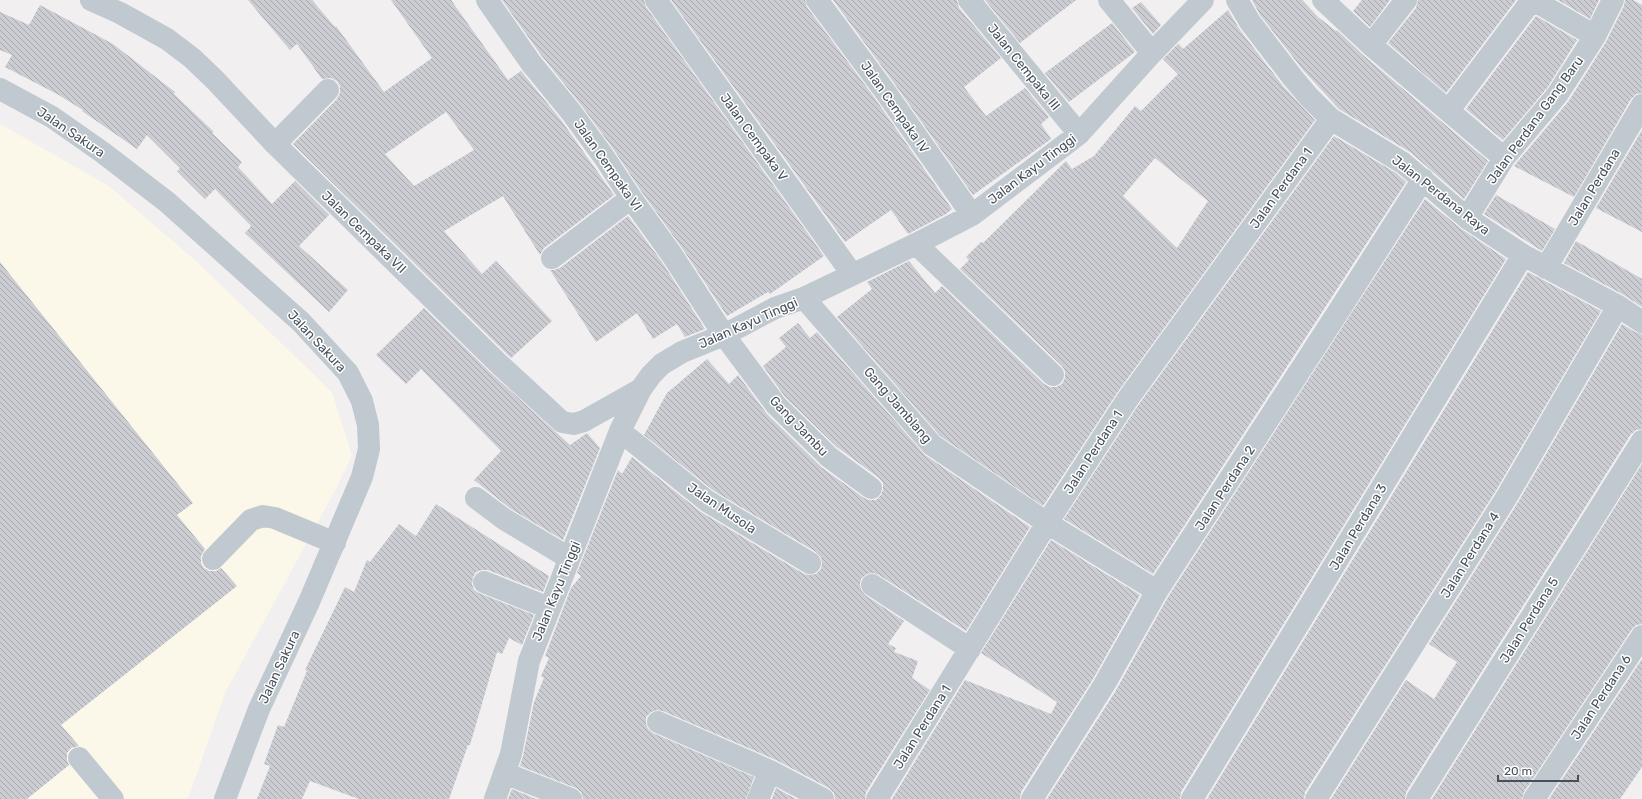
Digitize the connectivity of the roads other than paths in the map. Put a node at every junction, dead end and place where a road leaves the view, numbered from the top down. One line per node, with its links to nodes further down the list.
1 (91, 0): 22 (street, Jalan Cempaka VII)
2 (487, 0): 25 (street, Jalan Cempaka VI)
3 (656, 0): 32 (street, Jalan Cempaka V)
4 (817, 0): 26 (street, Jalan Cempaka IV)
5 (969, 0): 21 (street, Jalan Cempaka III)
6 (1110, 0): 15 (street)
7 (1202, 0): 15 (street, Jalan Kayu Tinggi)
8 (1237, 0): 20 (street, Jalan Perdana Raya)
9 (1323, 0): 14 (street)
10 (1406, 0): 14 (street)
11 (1532, 0): 13 (street); 19 (street)
12 (1613, 0): 13 (street, Jalan Perdana Gang Baru)
13 (1595, 36): 23 (street, Jalan Perdana Gang Baru)
14 (1371, 45): 19 (street)
15 (1152, 53): 21 (street, Jalan Kayu Tinggi)
16 (0, 89): 44 (street, Jalan Sakura)
17 (328, 90): 22 (street)
18 (1642, 105): 31 (street, Jalan Perdana)
19 (1449, 110): 23 (street)
20 (1331, 119): 24 (street, Jalan Perdana Raya); 43 (street, Jalan Perdana 1)
21 (1079, 134): 26 (street, Jalan Kayu Tinggi)
22 (275, 144): 38 (street, Jalan Cempaka VII)
23 (1504, 158): 27 (street, Jalan Perdana Gang Baru)
24 (1423, 179): 27 (street, Jalan Perdana Raya); 50 (street, Jalan Perdana 2)
25 (631, 198): 30 (street); 36 (street, Jalan Cempaka VI)
26 (972, 215): 28 (street, Jalan Kayu Tinggi)
27 (1467, 218): 29 (street, Jalan Perdana Raya)
28 (916, 244): 32 (street, Jalan Kayu Tinggi); 37 (street)
29 (1523, 255): 31 (street, Jalan Perdana Raya); 66 (street, Jalan Perdana 3)
30 (552, 258)
31 (1546, 268): 34 (street, Jalan Perdana Raya)
32 (852, 274): 33 (street, Jalan Kayu Tinggi)
33 (804, 298): 36 (street, Jalan Kayu Tinggi); 43 (street, Gang Jamblang)
34 (1618, 306): 35 (street, Jalan Perdana Raya); 67 (street, Jalan Perdana 4)
35 (1642, 322)
36 (724, 335): 38 (street, Jalan Kayu Tinggi); 41 (street, Gang Jambu)
37 (1053, 375)
38 (641, 389): 39 (street, Jalan Kayu Tinggi)
39 (620, 431): 45 (street, Jalan Kayu Tinggi); 47 (street, Jalan Musola)
40 (1642, 440): 68 (street, Jalan Perdana 5)
41 (871, 488)
42 (476, 498): 45 (street)
43 (1047, 524): 50 (street, Gang Jamblang); 53 (street, Jalan Perdana 1)
44 (335, 543): 46 (street); 59 (street, Jalan Sakura)
45 (569, 558): 51 (street, Jalan Kayu Tinggi)
46 (213, 559)
47 (810, 563)
48 (484, 582): 51 (street)
49 (872, 586): 53 (street)
50 (1157, 591): 65 (street, Jalan Perdana 2)
51 (549, 608): 57 (street, Jalan Kayu Tinggi)
52 (1642, 636): 69 (street, Jalan Perdana 6)
53 (970, 649): 64 (street, Jalan Perdana 1)
54 (658, 722): 56 (street)
55 (79, 758): 58 (street)
56 (770, 770): 62 (street); 63 (street)
57 (504, 773): 60 (street, Jalan Kayu Tinggi); 61 (street)
58 (113, 799)
59 (225, 799)
60 (495, 799)
61 (571, 799)
62 (758, 799)
63 (823, 799)
64 (877, 799)
65 (1032, 799)
66 (1192, 799)
67 (1316, 799)
68 (1416, 799)
69 (1534, 799)

